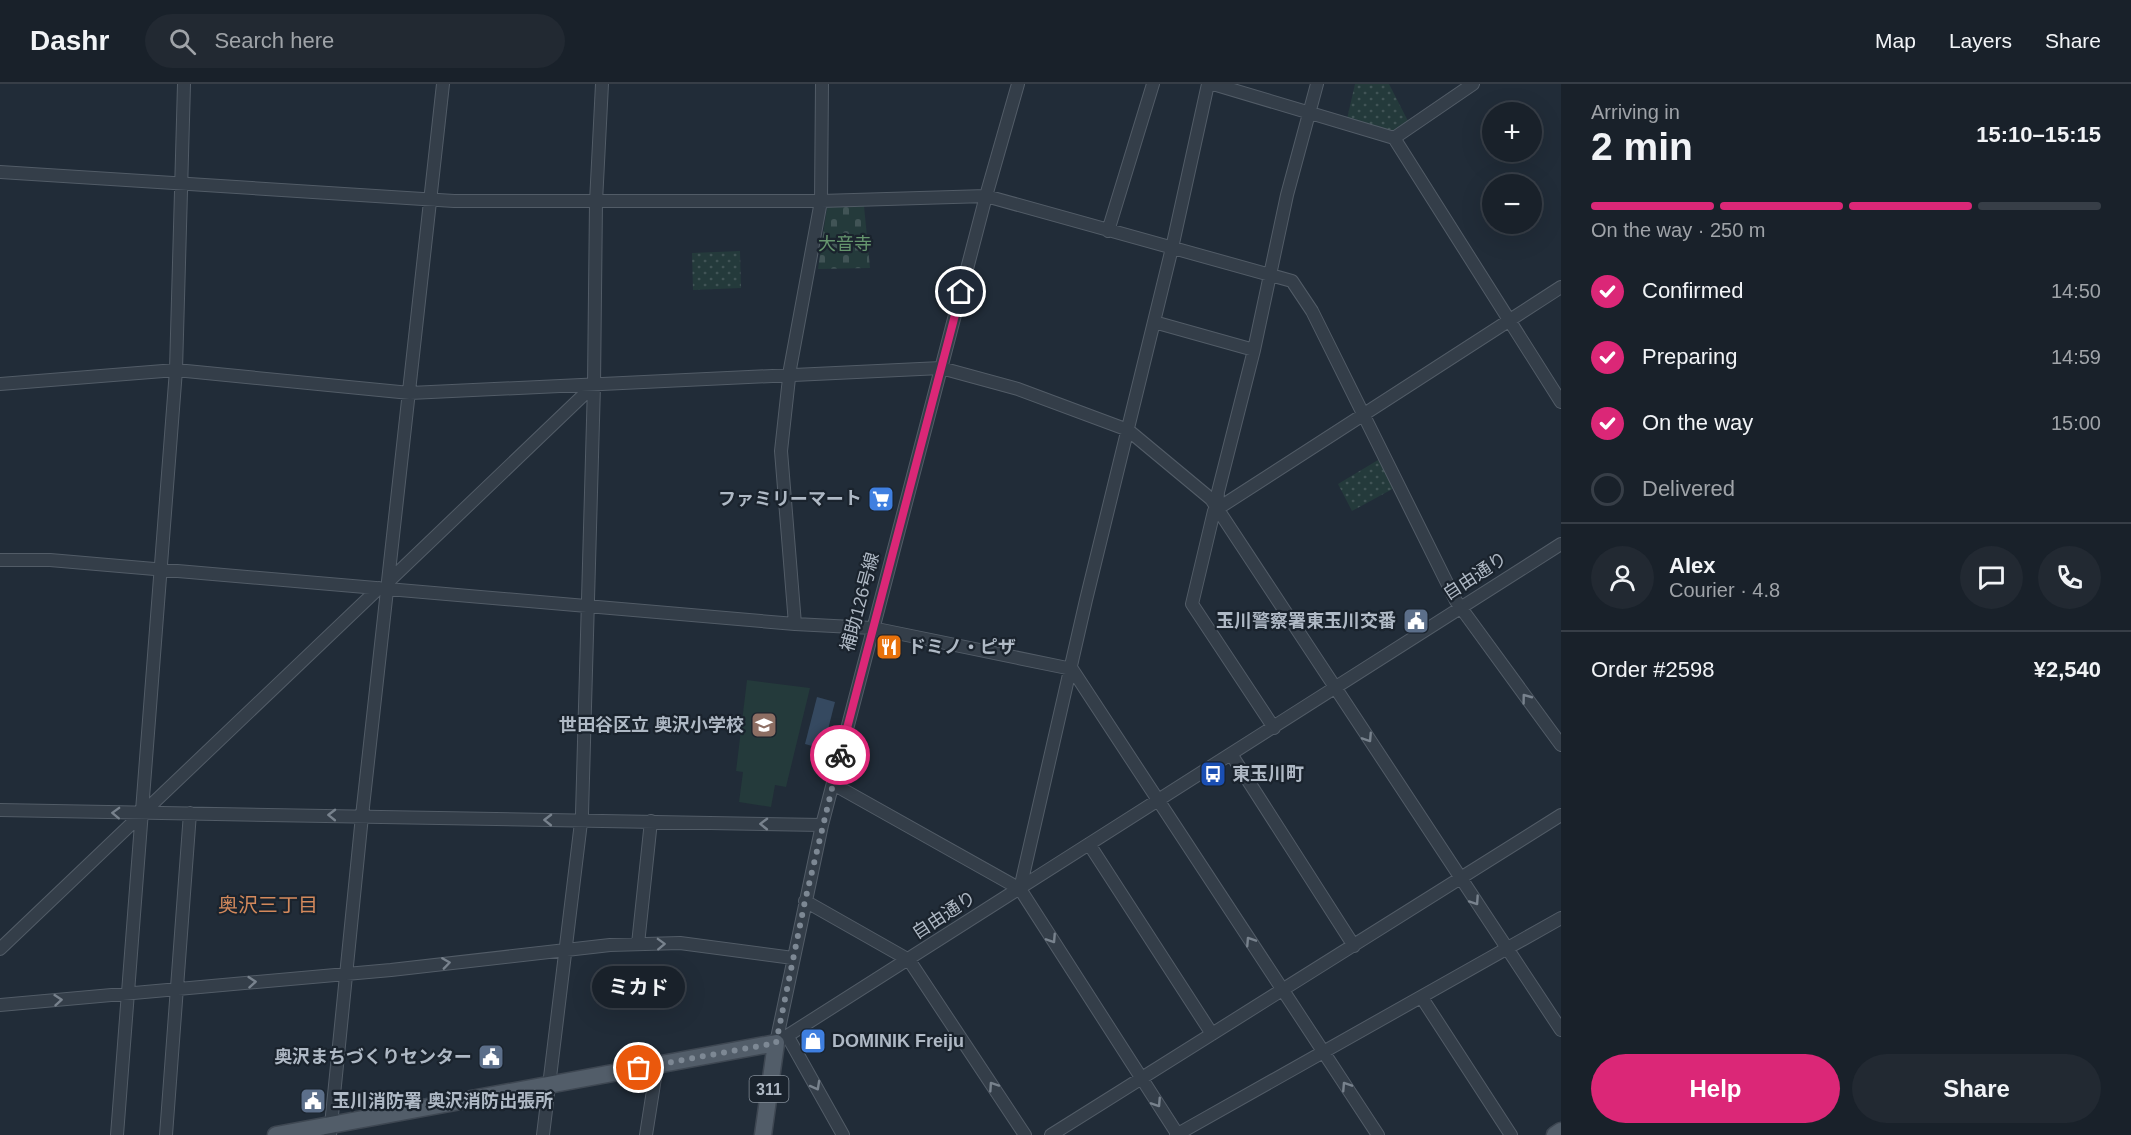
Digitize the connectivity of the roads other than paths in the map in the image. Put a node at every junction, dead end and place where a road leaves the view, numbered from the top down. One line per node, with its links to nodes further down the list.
1 (184, 84): 14 (street)
2 (443, 84): 16 (street)
3 (602, 84): 18 (street)
4 (822, 84): 17 (street)
5 (1018, 84): 15 (street, 補助126号線)
6 (1153, 84): 19 (street)
7 (1208, 84): 20 (street)
8 (1213, 84): 11 (street)
9 (1317, 84): 11 (street)
10 (1473, 84): 12 (street)
11 (1311, 112): 12 (street); 21 (street)
12 (1394, 138): 23 (street)
13 (0, 172): 14 (street)
14 (181, 184): 16 (street); 27 (street)
15 (986, 196): 17 (street); 19 (street); 26 (street, 補助126号線)
16 (431, 199): 18 (street); 31 (street)
17 (821, 201): 18 (street); 28 (street)
18 (596, 202): 30 (street)
19 (1108, 231): 20 (street)
20 (1172, 248): 21 (street); 24 (street)
21 (1270, 275): 25 (street); 33 (street)
22 (1561, 287): 23 (street)
23 (1509, 321): 32 (street); 33 (street)
24 (1154, 322): 25 (street); 34 (street)
25 (1254, 350): 35 (street)
26 (941, 368): 28 (street); 34 (street); 43 (street, 補助126号線)
27 (176, 370): 29 (street); 31 (street); 38 (street)
28 (789, 375): 30 (street); 42 (street)
29 (0, 384)
30 (594, 385): 31 (street); 39 (street); 40 (street)
31 (410, 393): 39 (street)
32 (1561, 402)
33 (1362, 415): 35 (street); 41 (street)
34 (1128, 430): 35 (street); 44 (street)
35 (1217, 508): 45 (street); 46 (street)
36 (1561, 544): 41 (street, 自由通り)
37 (0, 560): 38 (street)
38 (161, 571): 39 (street); 53 (street)
39 (385, 586): 40 (street); 53 (street); 55 (street)
40 (587, 605): 42 (street); 56 (street)
41 (1460, 608): 45 (street, 自由通り); 47 (street, one-way to 41)
42 (795, 624): 43 (street)
43 (872, 628): 44 (street); 49 (street, 補助126号線)
44 (1072, 669): 50 (street); 61 (street)
45 (1336, 689): 46 (street, 自由通り); 60 (street, one-way to 60)
46 (1274, 728): 48 (street, 自由通り)
47 (1561, 745)
48 (1231, 754): 50 (street, 自由通り); 65 (street)
49 (833, 784): 58 (street, 補助126号線); 61 (street)
50 (1158, 800): 59 (street, 自由通り); 73 (street, one-way to 50)
51 (0, 810): 53 (street, one-way to 51)
52 (190, 813): 53 (street); 55 (street, one-way to 52); 72 (street)
53 (142, 814): 67 (street); 74 (street)
54 (1561, 815): 60 (street)
55 (362, 816): 56 (street, one-way to 55); 71 (street)
56 (582, 820): 57 (street); 68 (street)
57 (651, 821): 58 (street, one-way to 57); 64 (street)
58 (822, 825): 62 (street, 補助126号線)
59 (1089, 844): 61 (street, 自由通り); 78 (street)
60 (1460, 878): 65 (street); 66 (street, one-way to 66)
61 (1020, 889): 70 (street, 自由通り); 82 (street, one-way to 82)
62 (805, 901): 69 (street, 補助126号線); 70 (street)
63 (1561, 918): 66 (street)
64 (638, 944): 68 (street); 69 (street, one-way to 69)
65 (1354, 946): 73 (street)
66 (1507, 948): 75 (street); 77 (street)
67 (0, 949)
68 (566, 949): 71 (street, one-way to 68); 83 (street)
69 (793, 958): 79 (street, 補助126号線)
70 (909, 960): 79 (street, 自由通り); 93 (street, one-way to 70)
71 (345, 974): 72 (street, one-way to 71); 84 (street)
72 (177, 988): 74 (street); 87 (street)
73 (1282, 990): 78 (street); 80 (street)
74 (128, 994): 76 (street, one-way to 74); 86 (street)
75 (1422, 998): 80 (street); 97 (street)
76 (0, 1005)
77 (1561, 1030)
78 (1212, 1034): 82 (street)
79 (782, 1040): 81 (main road, 自由通り); 91 (main road, 補助126号線 / 311); 92 (street, one-way to 92)
80 (1324, 1051): 95 (street); 96 (street, one-way to 80)
81 (657, 1065): 83 (main road, 自由通り); 90 (street)
82 (1142, 1078): 94 (street); 95 (street, one-way to 95)
83 (550, 1084): 84 (main road, 自由通り); 89 (street)
84 (331, 1130): 88 (main road, 自由通り)
85 (1561, 1131): 98 (main road)
86 (117, 1135)
87 (166, 1135)
88 (276, 1135)
89 (543, 1135)
90 (646, 1135)
91 (763, 1135)
92 (843, 1135)
93 (1025, 1135)
94 (1052, 1135)
95 (1178, 1135)
96 (1378, 1135)
97 (1511, 1135)
98 (1555, 1135)

